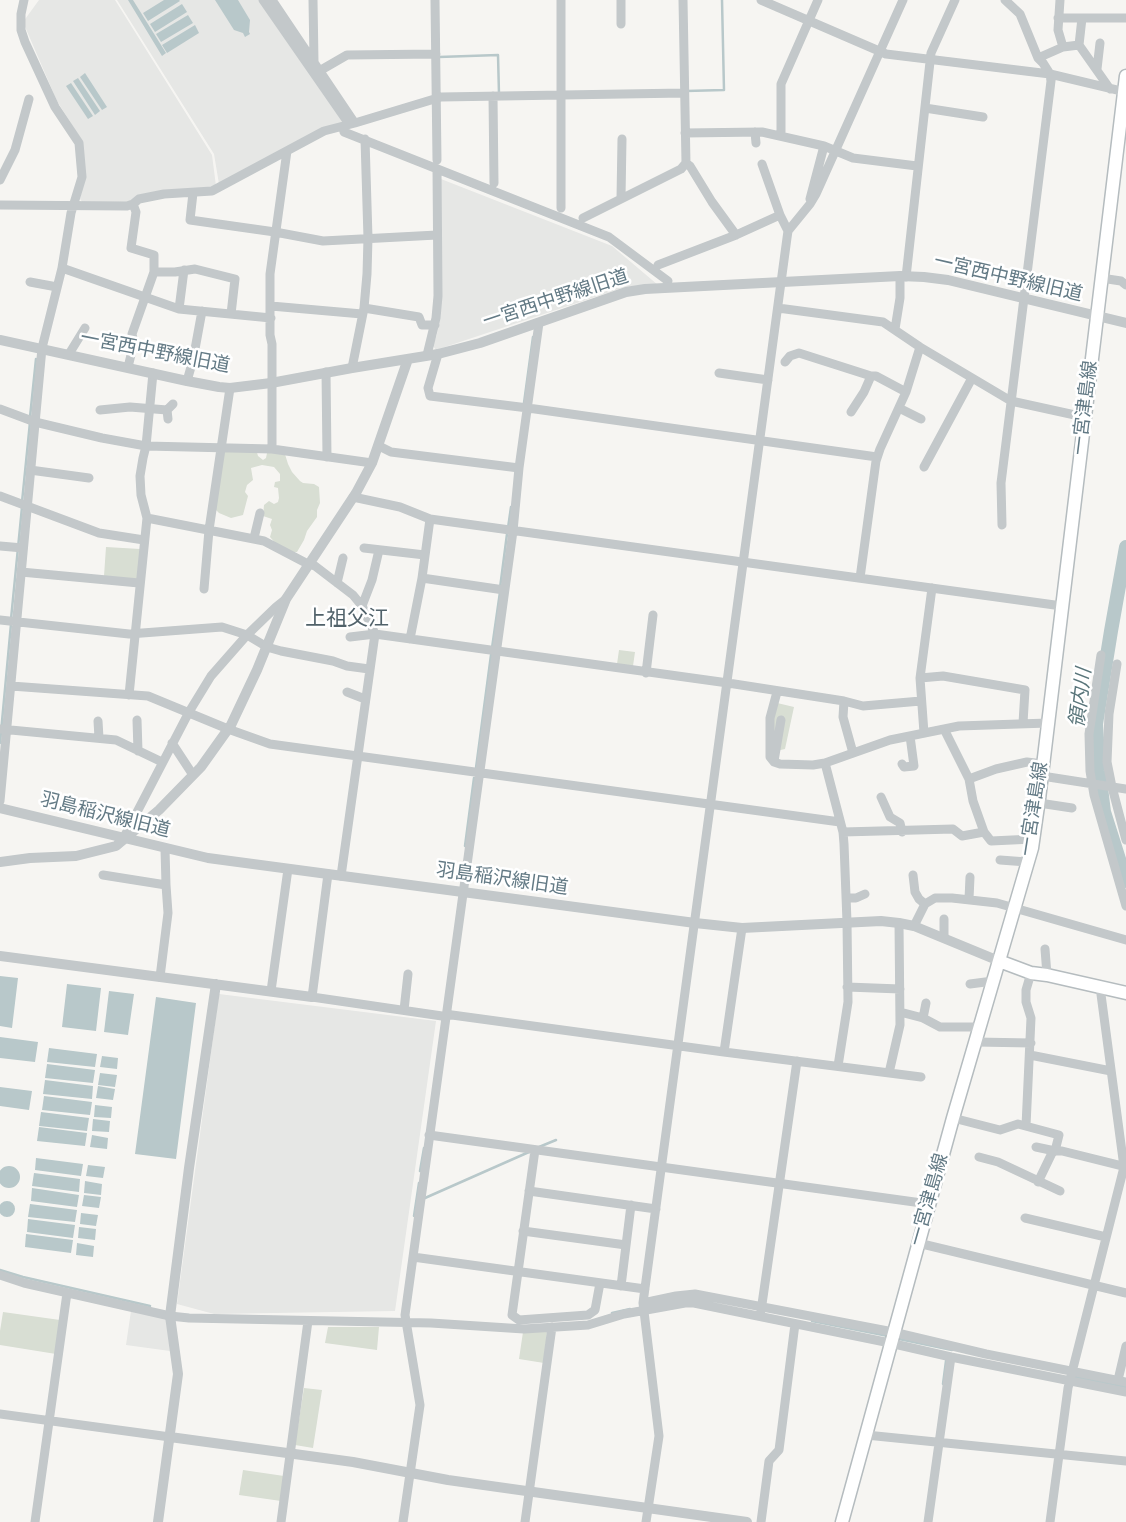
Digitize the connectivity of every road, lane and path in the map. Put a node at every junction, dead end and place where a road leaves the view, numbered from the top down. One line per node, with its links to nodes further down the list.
1 (24, 0): 62 (street)
2 (263, 0): 41 (street)
3 (272, 0): 27 (street)
4 (313, 0): 27 (street)
5 (435, 0): 24 (street)
6 (561, 0): 35 (street)
7 (621, 0): 19 (street)
8 (683, 0): 34 (street)
9 (760, 0): 18 (street)
10 (818, 0): 18 (street)
11 (903, 0): 23 (street)
12 (955, 0): 26 (street)
13 (1005, 0): 25 (street)
14 (1060, 0): 15 (street)
15 (1058, 18): 16 (street); 22 (street)
16 (1082, 18): 17 (street); 21 (street)
17 (1126, 18)
18 (809, 21): 23 (street); 44 (street)
19 (621, 24)
20 (1100, 43): 28 (street)
21 (1079, 45): 22 (street); 28 (street)
22 (1063, 47): 25 (street)
23 (880, 52): 26 (street); 49 (street)
24 (436, 54): 29 (street); 38 (street)
25 (1038, 58): 30 (street)
26 (930, 60): 30 (street); 39 (street)
27 (314, 61): 29 (street)
28 (1097, 69): 32 (street)
29 (321, 70): 41 (street)
30 (1050, 74): 32 (street); 85 (street)
31 (1126, 76): 33 (main road, 一宮津島線)
32 (1110, 89): 33 (street)
33 (1125, 92): 78 (main road, 一宮津島線)
34 (684, 93): 35 (street); 43 (street)
35 (562, 95): 36 (street); 63 (street)
36 (493, 96): 38 (street); 56 (street)
37 (29, 98): 55 (street)
38 (436, 98): 41 (street); 52 (street)
39 (925, 108): 40 (street); 54 (street)
40 (983, 117)
41 (350, 126): 46 (street); 50 (street)
42 (755, 132): 43 (street); 44 (street); 47 (street)
43 (684, 133): 51 (street)
44 (781, 135): 48 (street)
45 (622, 139): 58 (street)
46 (365, 140): 52 (street); 71 (street)
47 (756, 144)
48 (824, 146): 49 (street); 60 (street)
49 (837, 150): 54 (street); 60 (street)
50 (287, 151): 57 (street); 67 (street)
51 (686, 163): 58 (street); 70 (street)
52 (437, 164): 69 (street); 79 (street)
53 (762, 164): 64 (street)
54 (917, 166): 72 (street)
55 (0, 180)
56 (494, 183)
57 (193, 192): 59 (street); 67 (street)
58 (621, 198): 65 (street)
59 (133, 204): 62 (street); 76 (street)
60 (810, 204): 66 (street)
61 (0, 206): 62 (street)
62 (73, 206): 74 (street)
63 (560, 208)
64 (780, 215): 66 (street); 70 (street)
65 (582, 218)
66 (788, 231): 81 (street)
67 (276, 232): 71 (street); 86 (street)
68 (900, 233): 72 (street)
69 (437, 235): 71 (street); 96 (street)
70 (736, 235): 73 (street)
71 (368, 238): 90 (street)
72 (909, 238): 77 (street)
73 (658, 265)
74 (62, 268): 83 (street); 84 (street)
75 (184, 270): 76 (street); 87 (street); 91 (street)
76 (154, 272): 84 (street)
77 (903, 277): 81 (street, 一宮西中野線旧道); 85 (street, 一宮西中野線旧道); 98 (street)
78 (1101, 278): 82 (street); 93 (main road, 一宮津島線)
79 (668, 281)
80 (30, 282): 83 (street)
81 (782, 283): 88 (street); 94 (street, 一宮西中野線旧道)
82 (1126, 285)
83 (56, 287): 101 (street)
84 (145, 296): 87 (street); 106 (street)
85 (1025, 299): 93 (street, 一宮西中野線旧道); 118 (street)
86 (271, 306): 90 (street); 92 (street)
87 (178, 308): 89 (street)
88 (778, 308): 98 (street); 113 (street)
89 (202, 311): 91 (street); 114 (street)
90 (363, 311): 96 (street); 107 (street)
91 (231, 314): 92 (street)
92 (271, 318): 115 (street)
93 (1098, 318): 95 (street, 一宮西中野線旧道); 126 (main road, 一宮津島線)
94 (539, 323): 103 (street, 一宮西中野線旧道); 119 (street)
95 (1126, 324)
96 (435, 326): 103 (street)
97 (85, 328): 102 (street)
98 (895, 329): 100 (street)
99 (0, 340): 101 (street, 一宮西中野線旧道)
100 (920, 347): 112 (street); 117 (street)
101 (42, 348): 102 (street, 一宮西中野線旧道); 128 (street)
102 (69, 354): 106 (street, 一宮西中野線旧道)
103 (432, 355): 104 (street, 一宮西中野線旧道); 119 (street)
104 (408, 359): 107 (street, 一宮西中野線旧道); 131 (street)
105 (785, 362): 111 (street)
106 (128, 367): 109 (street, 一宮西中野線旧道)
107 (352, 368): 108 (street, 一宮西中野線旧道)
108 (326, 372): 115 (street, 一宮西中野線旧道); 134 (street)
109 (153, 373): 114 (street, 一宮西中野線旧道); 121 (street)
110 (719, 373): 113 (street)
111 (870, 376): 117 (street); 125 (street)
112 (972, 378): 118 (street); 137 (street)
113 (768, 380): 129 (street)
114 (187, 381): 116 (street, 一宮西中野線旧道)
115 (271, 383): 116 (street, 一宮西中野線旧道); 133 (street)
116 (230, 388): 132 (street)
117 (906, 392): 120 (street)
118 (1011, 401): 126 (street); 147 (street)
119 (528, 408): 129 (street); 138 (street)
120 (899, 408): 127 (street); 135 (street)
121 (150, 409): 123 (street); 124 (street); 130 (street)
122 (0, 410): 128 (street)
123 (100, 410)
124 (169, 411)
125 (851, 412)
126 (1084, 417): 170 (main road, 一宮津島線)
127 (921, 419)
128 (35, 422): 130 (street); 139 (street)
129 (759, 439): 135 (street); 158 (street)
130 (146, 446): 132 (street); 145 (street)
131 (378, 446): 136 (street); 138 (street)
132 (221, 448): 133 (street); 148 (street)
133 (272, 449): 134 (street)
134 (327, 456): 136 (street)
135 (877, 456): 162 (street)
136 (372, 463): 142 (street)
137 (924, 467)
138 (519, 468): 149 (street)
139 (30, 470): 140 (street); 143 (street)
140 (89, 478)
141 (0, 496): 143 (street)
142 (353, 497): 146 (street); 159 (street)
143 (27, 506): 151 (street); 153 (street)
144 (260, 513): 150 (street)
145 (147, 518): 148 (street); 151 (street)
146 (430, 518): 149 (street); 156 (street)
147 (1002, 525)
148 (209, 530): 150 (street); 166 (street)
149 (513, 531): 158 (street); 167 (street)
150 (254, 538): 159 (street)
151 (144, 540): 163 (street)
152 (0, 546): 153 (street)
153 (23, 548): 160 (street)
154 (364, 548): 155 (street)
155 (379, 550): 156 (street); 169 (street)
156 (425, 555): 161 (street)
157 (344, 558): 164 (street)
158 (742, 562): 162 (street); 186 (street)
159 (310, 564): 164 (street); 168 (street)
160 (21, 572): 163 (street); 173 (street)
161 (422, 578): 167 (street); 178 (street)
162 (860, 578): 165 (street)
163 (140, 583): 174 (street)
164 (337, 583): 169 (street)
165 (932, 588): 170 (street); 185 (street)
166 (204, 589)
167 (504, 590): 180 (street)
168 (286, 599): 176 (street); 179 (street)
169 (362, 606): 175 (street)
170 (1062, 606): 199 (main road, 一宮津島線)
171 (653, 615): 184 (street)
172 (0, 620): 173 (street)
173 (16, 622): 174 (street); 187 (street)
174 (135, 633): 176 (street); 190 (street)
175 (374, 634): 177 (street); 178 (street); 183 (street)
176 (247, 635): 179 (street); 194 (street)
177 (350, 637)
178 (410, 639): 180 (street)
179 (267, 647): 183 (street); 200 (street)
180 (495, 651): 184 (street); 215 (street)
181 (1101, 655): 218 (street)
182 (1117, 664): 219 (street)
183 (370, 668): 191 (street)
184 (646, 673): 186 (street)
185 (920, 678): 193 (street); 198 (street)
186 (728, 683): 189 (street); 224 (street)
187 (11, 686): 190 (street); 202 (street)
188 (347, 692): 191 (street)
189 (777, 692): 192 (street); 211 (street)
190 (129, 694): 194 (street)
191 (366, 698): 209 (street)
192 (844, 701): 193 (street); 208 (street)
193 (920, 701): 203 (street)
194 (188, 712): 200 (street); 206 (street)
195 (137, 720): 207 (street)
196 (781, 720): 211 (street)
197 (98, 722): 205 (street)
198 (1023, 723): 199 (street); 201 (street)
199 (1048, 723): 214 (main road, 一宮津島線)
200 (228, 729): 209 (street); 216 (street)
201 (944, 729): 203 (street); 217 (street)
202 (3, 730): 205 (street); 222 (street)
203 (924, 733): 204 (street)
204 (910, 736): 208 (street); 213 (street)
205 (99, 738): 207 (street)
206 (172, 743): 210 (street); 216 (street)
207 (138, 751): 210 (street)
208 (853, 754): 212 (street)
209 (358, 755): 215 (street); 242 (street)
210 (162, 762): 231 (street)
211 (774, 762): 212 (street)
212 (825, 763): 227 (street)
213 (902, 764)
214 (1042, 770): 217 (street); 218 (street); 223 (main road, 一宮津島線)
215 (479, 772): 224 (street); 245 (street)
216 (193, 775): 231 (street)
217 (969, 780): 230 (street)
218 (1092, 784): 219 (street); 250 (street)
219 (1110, 787): 220 (street); 233 (street)
220 (1126, 790)
221 (881, 797): 229 (street)
222 (0, 801)
223 (1039, 802): 226 (street); 232 (main road, 一宮津島線)
224 (711, 804): 227 (street); 254 (street)
225 (0, 808): 231 (street, 羽島稲沢線旧道)
226 (1072, 808)
227 (840, 822): 228 (street)
228 (843, 832): 229 (street); 247 (street)
229 (902, 832): 230 (street)
230 (984, 832): 232 (street)
231 (123, 839): 234 (street, 羽島稲沢線旧道); 236 (street)
232 (1033, 839): 237 (main road, 一宮津島線)
233 (1126, 840)
234 (165, 848): 238 (street, 羽島稲沢線旧道); 244 (street)
235 (1000, 860): 237 (street)
236 (0, 862)
237 (1027, 862): 251 (main road, 一宮津島線)
238 (288, 869): 239 (street, 羽島稲沢線旧道); 273 (street)
239 (328, 874): 242 (street, 羽島稲沢線旧道); 275 (street)
240 (103, 875): 244 (street)
241 (913, 875): 249 (street)
242 (341, 876): 245 (street, 羽島稲沢線旧道)
243 (970, 877): 248 (street)
244 (166, 885): 266 (street)
245 (463, 892): 254 (street, 羽島稲沢線旧道); 279 (street)
246 (865, 894): 247 (street)
247 (846, 898): 252 (street)
248 (970, 899): 249 (street); 251 (street)
249 (925, 904): 256 (street)
250 (1126, 906)
251 (1014, 908): 259 (street); 262 (main road, 一宮津島線)
252 (847, 922): 255 (street, 羽島稲沢線旧道); 257 (street, 羽島稲沢線旧道); 270 (street)
253 (941, 922): 258 (street)
254 (695, 923): 257 (street, 羽島稲沢線旧道); 284 (street)
255 (899, 923): 256 (street, 羽島稲沢線旧道); 272 (street)
256 (914, 926): 258 (street, 羽島稲沢線旧道)
257 (742, 928): 285 (street)
258 (944, 938): 262 (street, 羽島稲沢線旧道)
259 (1126, 940)
260 (1045, 949): 265 (street)
261 (0, 956): 266 (street)
262 (999, 961): 263 (main road); 267 (main road, 一宮津島線)
263 (1031, 973): 265 (main road); 283 (street)
264 (408, 974): 277 (street)
265 (1048, 975): 271 (main road)
266 (160, 977): 268 (street)
267 (993, 981): 269 (street); 281 (main road, 一宮津島線)
268 (216, 984): 273 (street); 325 (street)
269 (970, 984)
270 (847, 987): 272 (street); 288 (street)
271 (1100, 987): 274 (main road); 289 (street)
272 (900, 989): 278 (street)
273 (271, 991): 275 (street)
274 (1126, 993)
275 (312, 997): 277 (street)
276 (926, 1003): 280 (street)
277 (404, 1010): 279 (street)
278 (900, 1012): 280 (street); 290 (street)
279 (446, 1016): 284 (street); 295 (street)
280 (923, 1018): 281 (street)
281 (980, 1027): 282 (main road, 一宮津島線)
282 (976, 1042): 283 (street); 292 (main road, 一宮津島線)
283 (1031, 1043): 286 (street)
284 (679, 1045): 285 (street); 300 (street)
285 (724, 1052): 287 (street)
286 (1030, 1055): 289 (street); 294 (street)
287 (797, 1061): 288 (street); 303 (street)
288 (838, 1066): 290 (street)
289 (1111, 1071): 293 (street)
290 (889, 1073): 291 (street)
291 (921, 1077)
292 (952, 1118): 294 (street); 306 (main road, 一宮津島線)
293 (1122, 1122): 301 (street)
294 (1026, 1126): 298 (street)
295 (429, 1135): 297 (street); 314 (street)
296 (1036, 1147): 298 (street)
297 (535, 1150): 300 (street); 304 (street)
298 (1055, 1151): 301 (street); 302 (street)
299 (979, 1157): 302 (street)
300 (662, 1167): 303 (street); 308 (street)
301 (1125, 1167): 311 (street)
302 (1038, 1182): 305 (street)
303 (780, 1183): 306 (street); 323 (street)
304 (529, 1191): 307 (street); 310 (street)
305 (1060, 1191)
306 (929, 1204): 312 (main road, 一宮津島線)
307 (631, 1205): 308 (street); 313 (street)
308 (656, 1209): 320 (street)
309 (1026, 1218): 311 (street)
310 (523, 1231): 313 (street); 315 (street)
311 (1106, 1237): 318 (street)
312 (918, 1242): 318 (street); 331 (main road, 一宮津島線)
313 (626, 1245): 319 (street)
314 (413, 1258): 315 (street); 328 (street)
315 (518, 1272): 317 (street); 317 (street)
316 (0, 1276): 321 (street)
317 (600, 1283): 319 (street)
318 (1094, 1285): 322 (street); 334 (street)
319 (621, 1286): 320 (street)
320 (645, 1289): 324 (street)
321 (67, 1293): 325 (street); 339 (street)
322 (1126, 1293)
323 (762, 1306): 324 (street); 326 (street); 331 (street)
324 (643, 1307): 326 (street); 330 (street); 348 (street)
325 (170, 1316): 327 (street); 341 (street)
326 (760, 1316): 329 (street)
327 (308, 1321): 328 (street); 343 (street)
328 (405, 1323): 330 (street); 346 (street)
329 (795, 1324): 331 (street); 356 (street)
330 (552, 1327): 347 (street)
331 (892, 1338): 333 (street); 334 (street); 340 (main road, 一宮津島線)
332 (1126, 1346): 336 (street)
333 (951, 1357): 335 (street); 342 (street)
334 (1072, 1372): 335 (street); 336 (street)
335 (1070, 1381): 337 (street); 344 (street)
336 (1122, 1381)
337 (1126, 1392)
338 (0, 1414): 339 (street)
339 (49, 1420): 341 (street); 349 (street)
340 (866, 1435): 342 (street); 357 (main road, 一宮津島線)
341 (170, 1437): 343 (street); 350 (street)
342 (938, 1443): 344 (street); 358 (street)
343 (290, 1454): 346 (street); 351 (street)
344 (1059, 1454): 345 (street); 359 (street)
345 (1126, 1461)
346 (410, 1473): 347 (street); 352 (street)
347 (529, 1492): 348 (street); 353 (street)
348 (648, 1508): 354 (street); 355 (street)
349 (35, 1522)
350 (158, 1522)
351 (281, 1522)
352 (403, 1522)
353 (525, 1522)
354 (646, 1522)
355 (747, 1522)
356 (761, 1522)
357 (842, 1522)
358 (928, 1522)
359 (1050, 1522)

